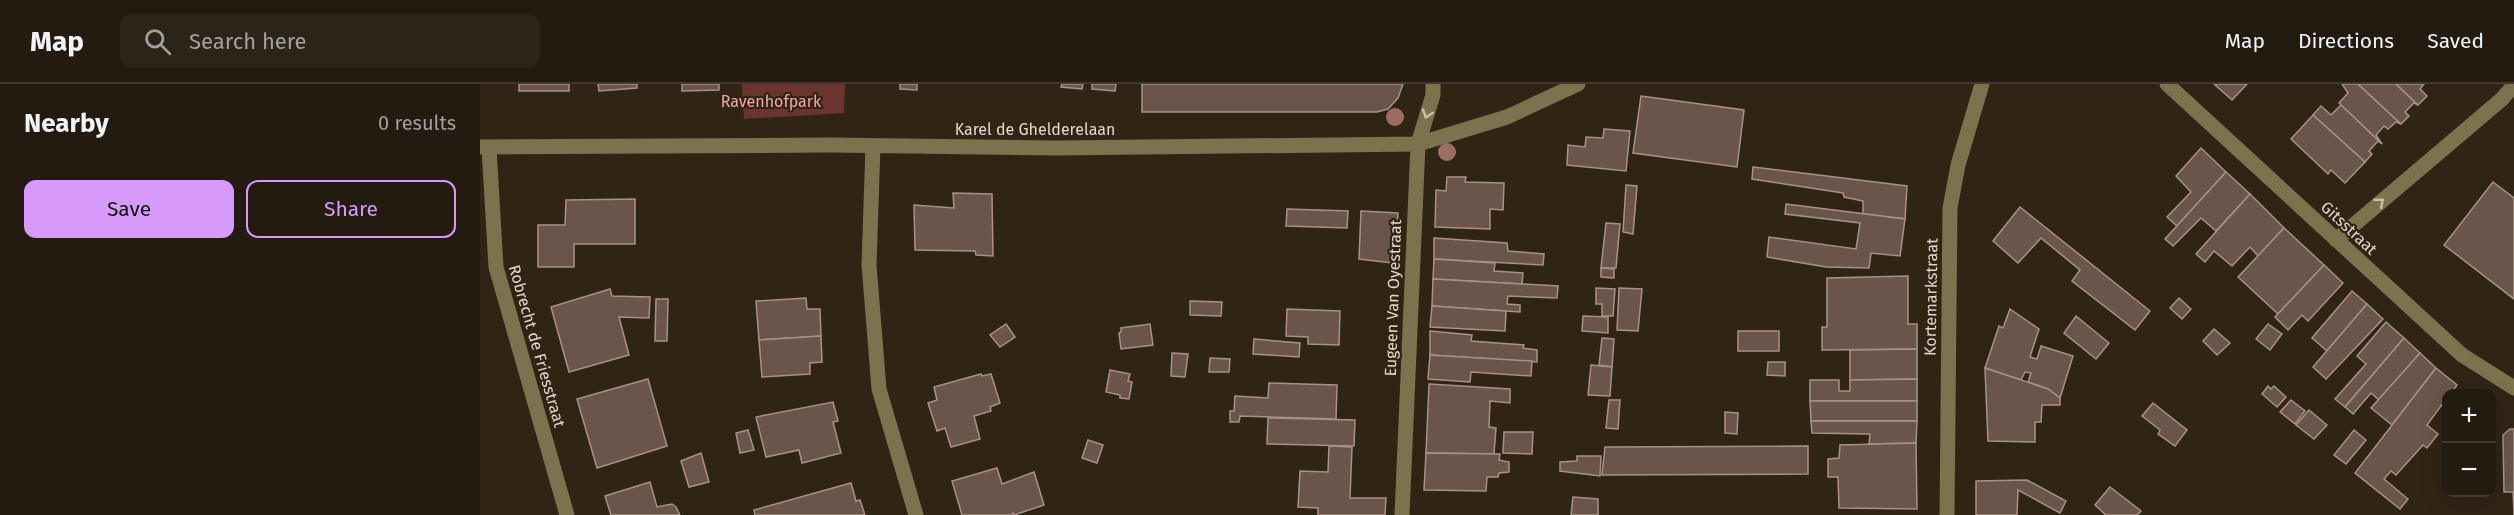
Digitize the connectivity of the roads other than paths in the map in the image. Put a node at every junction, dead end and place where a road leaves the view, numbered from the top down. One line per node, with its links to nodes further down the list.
1 (1433, 84): 6 (street, Eugeen Van Oyestraat, one-way to 6)
2 (1578, 84): 6 (street, Karel de Ghelderelaan)
3 (1983, 84): 14 (street, Kortemarkstraat)
4 (2168, 84): 9 (street, Gitsstraat)
5 (2514, 85): 9 (street, one-way to 5)
6 (1418, 144): 7 (street, Karel de Ghelderelaan); 13 (street, Eugeen Van Oyestraat)
7 (873, 146): 8 (street, Karel de Ghelderelaan); 12 (street)
8 (485, 147): 11 (street, Robrecht de Friesstraat)
9 (2336, 240): 10 (street, Gitsstraat)
10 (2514, 388)
11 (567, 515)
12 (916, 515)
13 (1402, 515)
14 (1947, 515)

